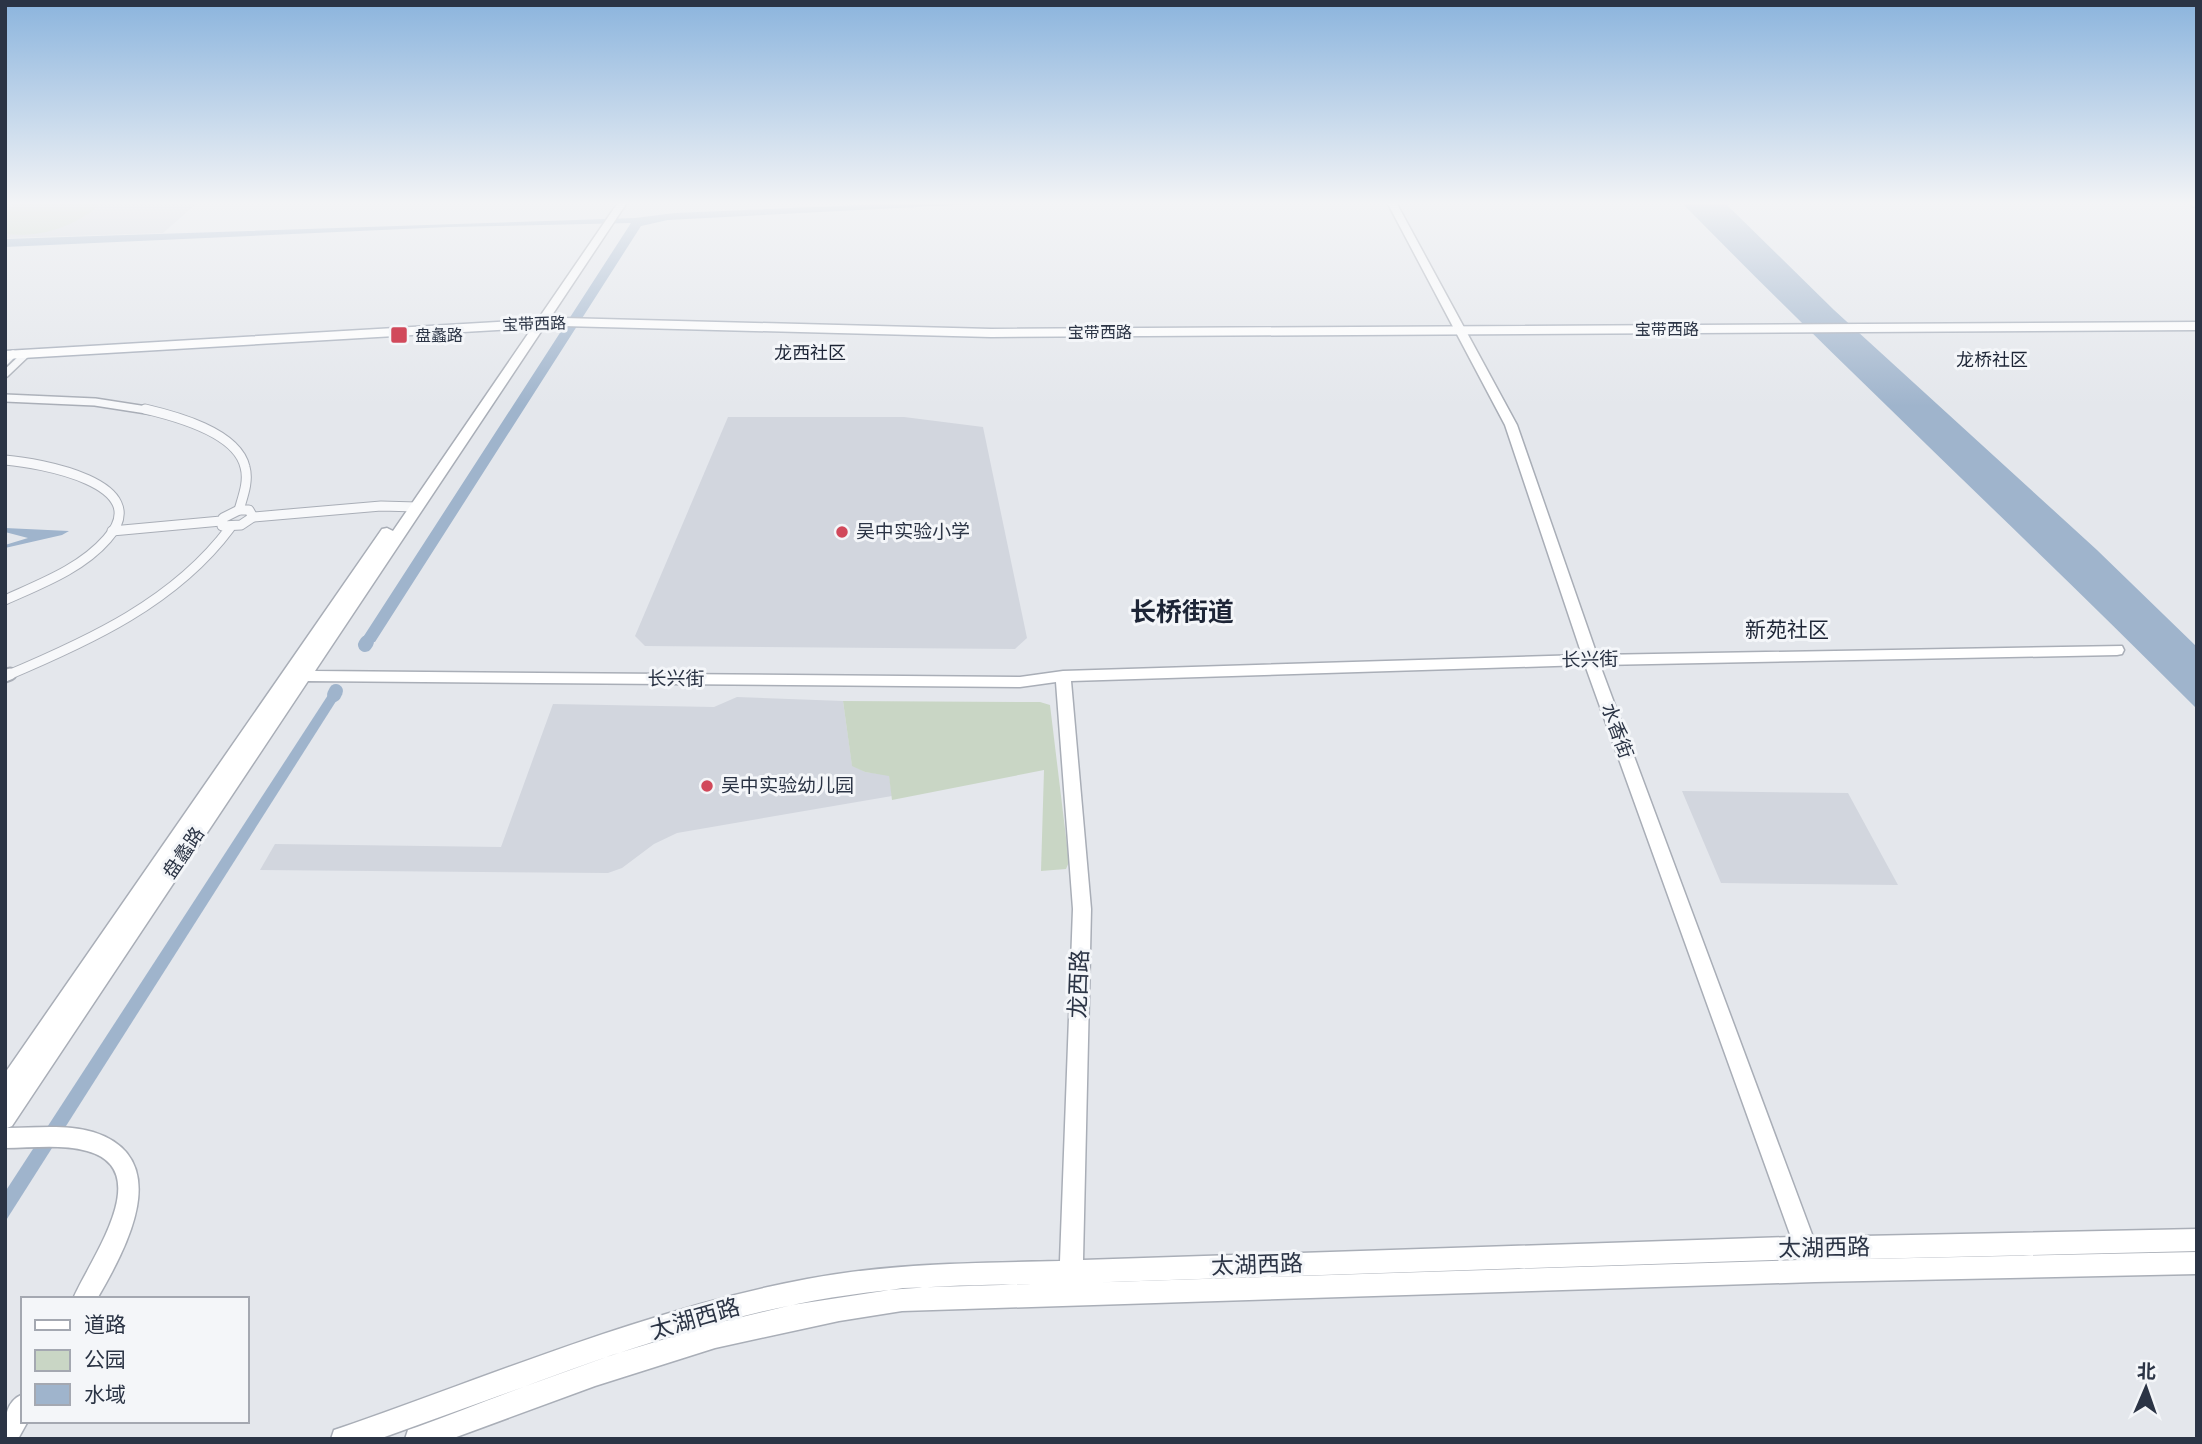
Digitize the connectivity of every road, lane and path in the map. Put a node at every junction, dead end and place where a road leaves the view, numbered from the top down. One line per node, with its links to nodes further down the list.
1 (570, 271): 3 (main road, 盘蠡路)
2 (1430, 271): 5 (main road, 水香街)
3 (533, 326): 5 (main road, 宝带西路); 6 (main road, 宝带西路); 10 (main road, 盘蠡路)
4 (2197, 328): 5 (main road, 宝带西路)
5 (1464, 333): 17 (main road, 水香街)
6 (12, 358): 7 (street)
7 (5, 374)
8 (5, 398): 11 (street)
9 (5, 460): 14 (street)
10 (411, 507): 12 (street); 18 (main road, 盘蠡路)
11 (239, 510): 12 (street); 13 (street)
12 (253, 517): 13 (street)
13 (225, 524): 14 (street); 19 (street)
14 (112, 531): 15 (street)
15 (5, 600)
16 (2117, 650): 17 (main road, 长兴街)
17 (1591, 660): 20 (main road, 长兴街); 25 (main road, 水香街)
18 (299, 671): 20 (main road, 长兴街); 21 (main road, 盘蠡路); 22 (main road, 盘蠡路)
19 (5, 676)
20 (1063, 676): 28 (main road, 龙西路)
21 (5, 1090)
22 (5, 1119)
23 (5, 1138): 29 (main road)
24 (2197, 1240): 25 (main road, 太湖西路)
25 (1805, 1248): 27 (main road, 水香街); 28 (main road, 太湖西路)
26 (2197, 1263): 27 (main road, 太湖西路)
27 (1815, 1271): 28 (main road, 太湖西路)
28 (1071, 1282): 32 (main road, 太湖西路); 33 (main road, 太湖西路)
29 (85, 1297)
30 (21, 1409): 31 (main road)
31 (5, 1437)
32 (343, 1439)
33 (416, 1439)

